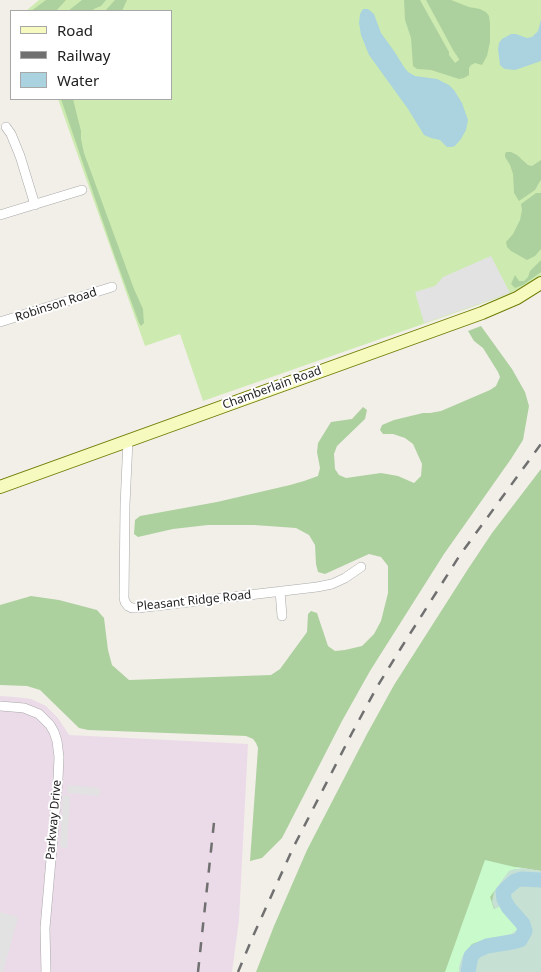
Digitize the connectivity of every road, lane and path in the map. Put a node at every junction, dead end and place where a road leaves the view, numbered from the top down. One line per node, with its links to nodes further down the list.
1 (6, 127): 3 (street)
2 (82, 190): 3 (street)
3 (35, 204): 4 (street)
4 (0, 215)
5 (541, 283): 8 (street, Chamberlain Road)
6 (112, 287): 7 (street, Robinson Road)
7 (0, 322)
8 (128, 440): 9 (street, Chamberlain Road); 11 (street, Pleasant Ridge Road)
9 (0, 487)
10 (361, 567): 11 (street, Pleasant Ridge Road)
11 (280, 591): 12 (street)
12 (282, 616)
13 (0, 706): 14 (street, Parkway Drive)
14 (46, 972)

